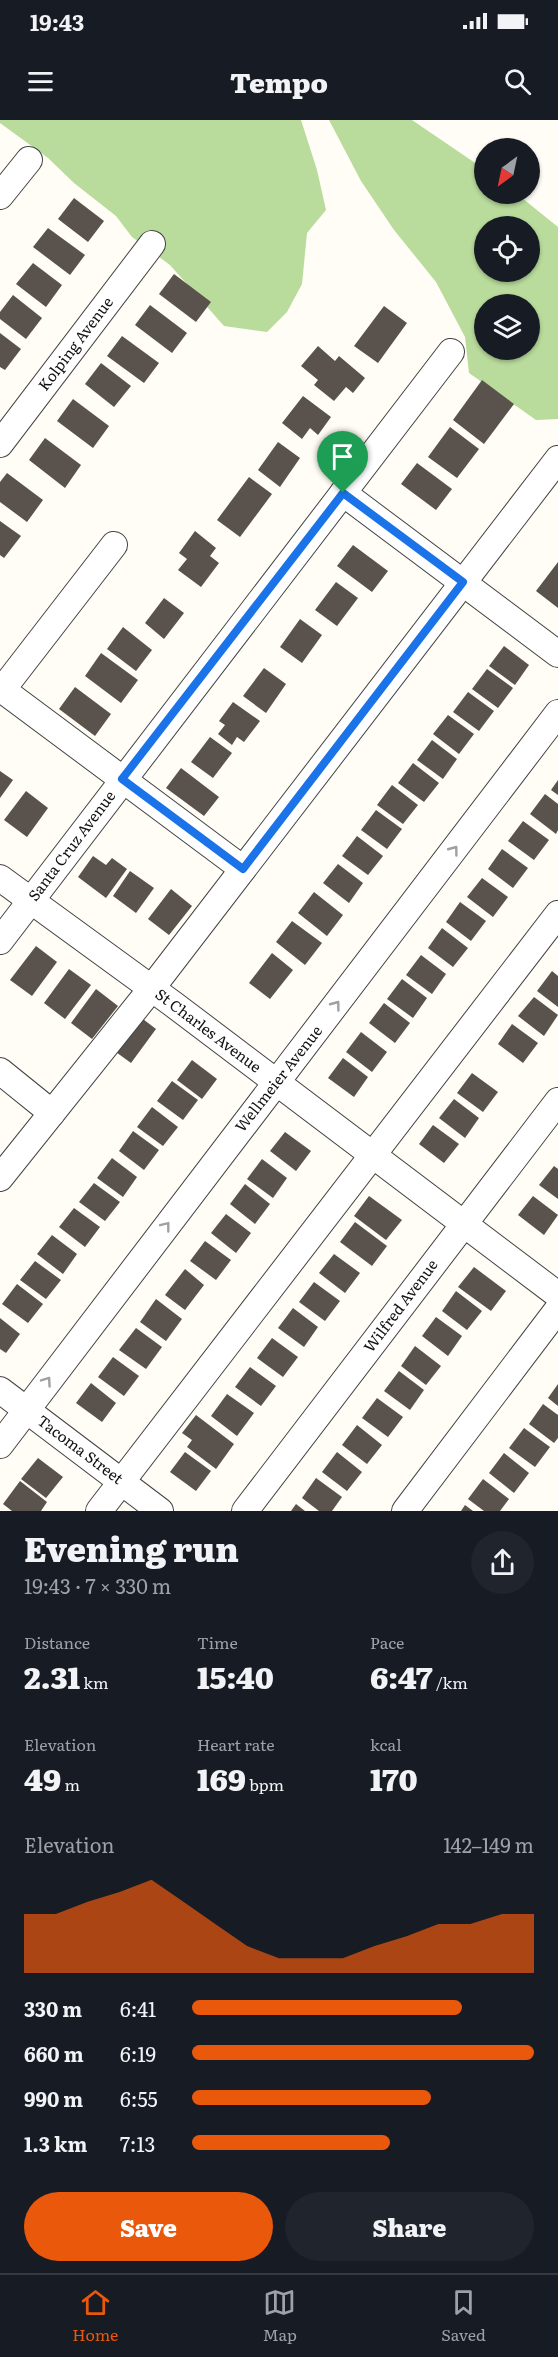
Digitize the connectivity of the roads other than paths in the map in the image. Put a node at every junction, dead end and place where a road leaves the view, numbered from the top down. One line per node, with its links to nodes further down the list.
1 (29, 160): 2 (street)
2 (0, 196)
3 (152, 244): 5 (street, Kolping Avenue)
4 (451, 352): 7 (street, Santa Cruz Avenue)
5 (0, 444)
6 (558, 459): 9 (street)
7 (343, 493): 9 (street); 13 (street, Santa Cruz Avenue)
8 (114, 545): 11 (street)
9 (463, 582): 10 (street); 14 (street)
10 (558, 654)
11 (1, 689): 13 (street)
12 (558, 713): 21 (street, Wellmeier Avenue, one-way to 12)
13 (122, 779): 14 (street); 16 (street, Santa Cruz Avenue)
14 (243, 869): 19 (street)
15 (0, 878): 16 (street, St Charles Avenue)
16 (31, 901): 18 (street, Santa Cruz Avenue); 19 (street, St Charles Avenue)
17 (558, 914): 24 (street)
18 (0, 941)
19 (152, 988): 21 (street, St Charles Avenue); 23 (street)
20 (0, 1071): 23 (street)
21 (277, 1083): 24 (street, St Charles Avenue); 30 (street, Wellmeier Avenue, one-way to 21)
22 (558, 1101): 26 (street, Wilfred Avenue)
23 (52, 1113): 25 (street)
24 (373, 1156): 26 (street, St Charles Avenue); 32 (street)
25 (0, 1178)
26 (464, 1224): 27 (street, St Charles Avenue); 35 (street, Wilfred Avenue)
27 (558, 1295)
28 (558, 1309): 36 (street)
29 (0, 1390): 30 (street, Tacoma Street)
30 (27, 1410): 31 (street, Wellmeier Avenue); 32 (street, Tacoma Street)
31 (0, 1445)
32 (121, 1481): 33 (street); 34 (street, Tacoma Street)
33 (99, 1511)
34 (160, 1511)
35 (245, 1511)
36 (405, 1511)

